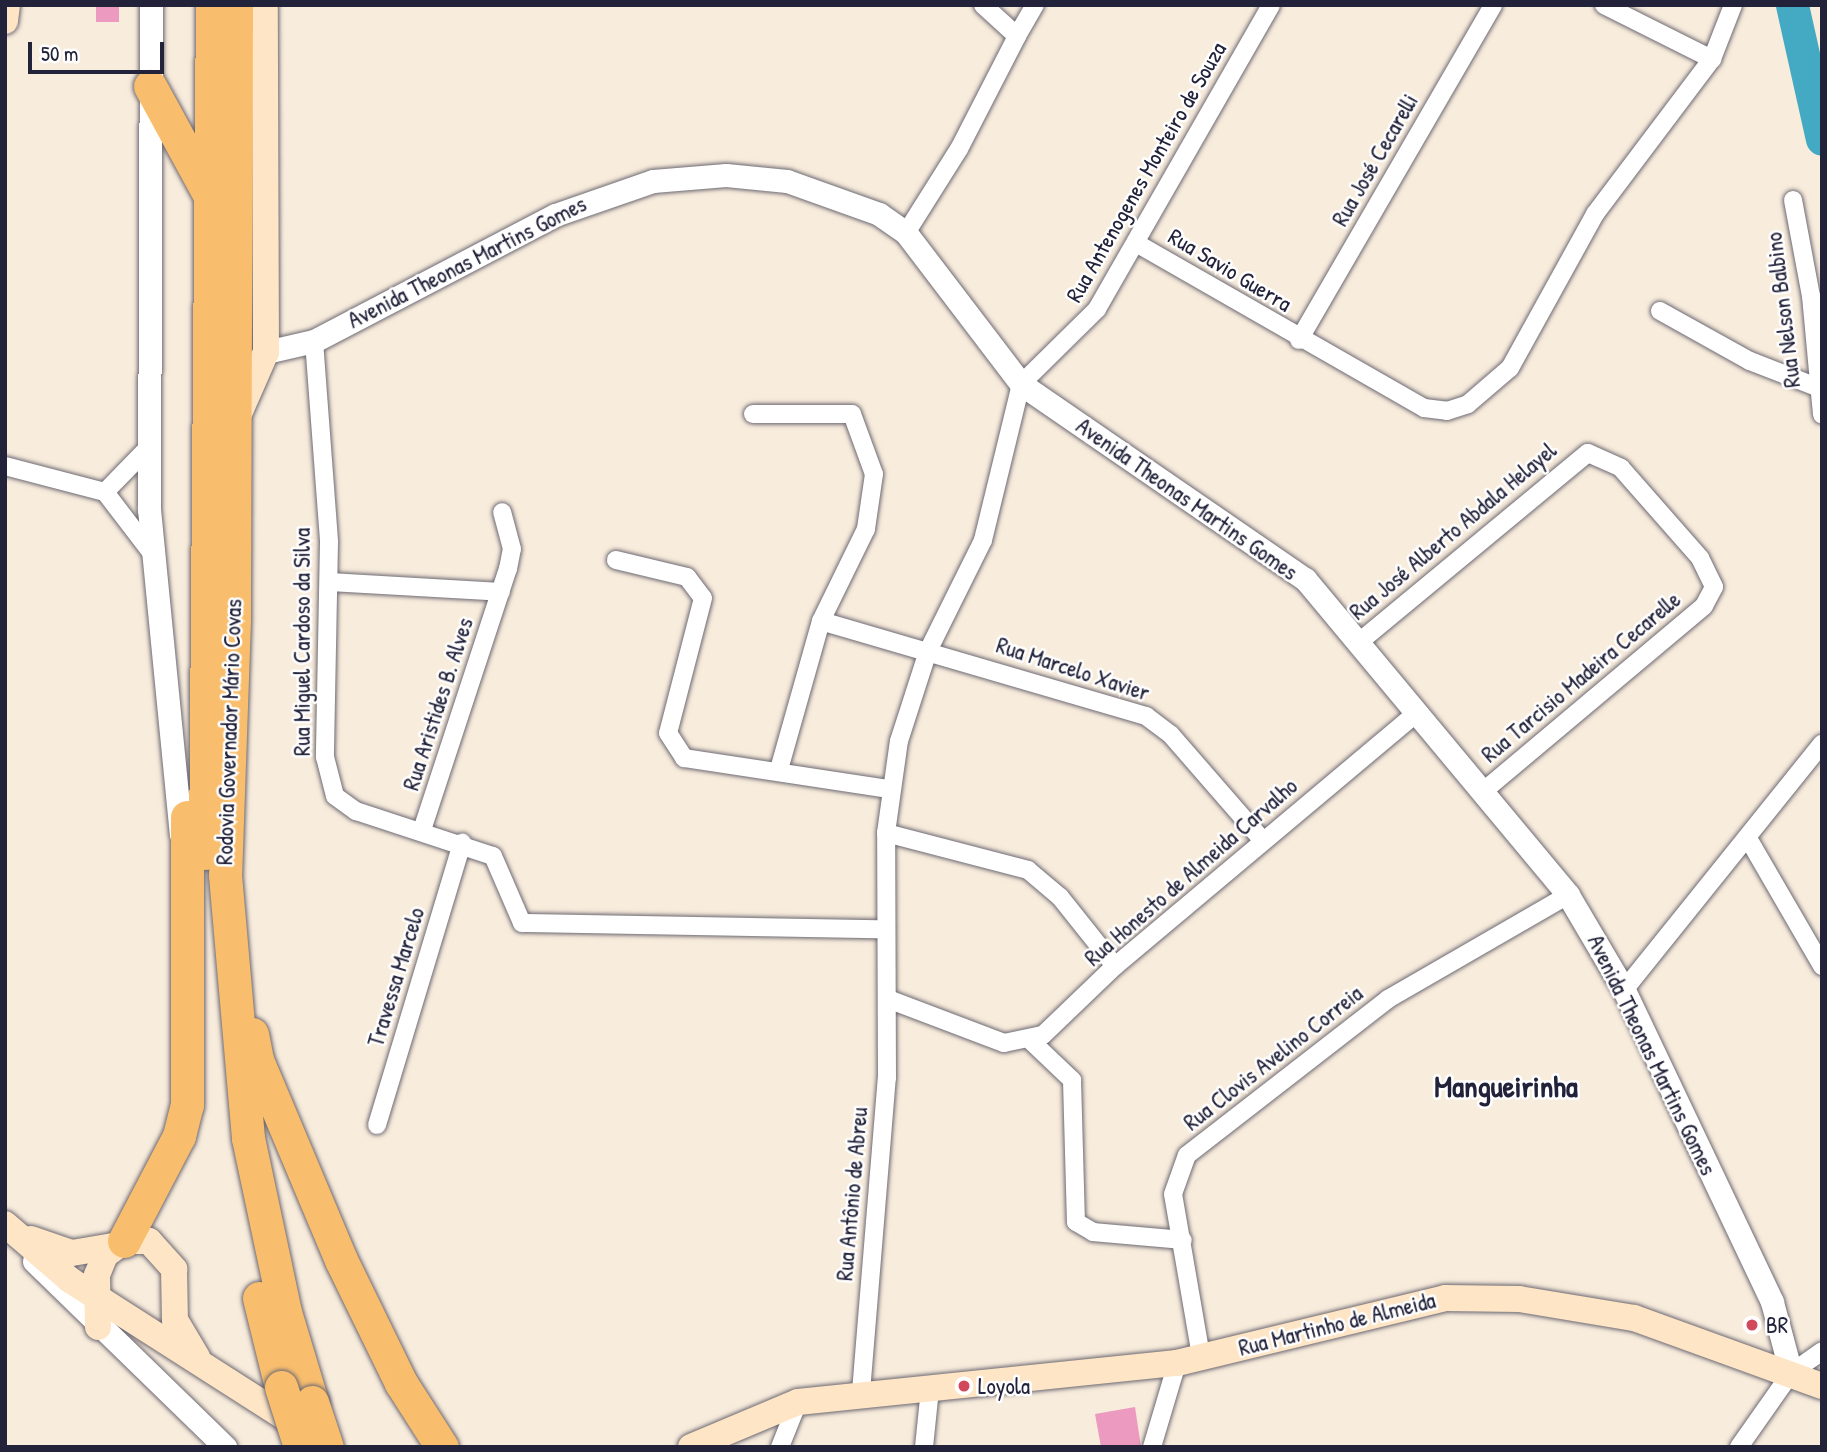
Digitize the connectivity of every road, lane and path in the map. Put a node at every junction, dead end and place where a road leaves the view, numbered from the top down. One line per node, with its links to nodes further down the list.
1 (7, 5): 12 (main road)
2 (151, 5): 15 (street)
3 (212, 5): 16 (highway, Rodovia Governador Mário Covas)
4 (236, 5): 28 (highway, Rodovia Governador Mário Covas)
5 (265, 5): 23 (main road)
6 (983, 5): 13 (street)
7 (1035, 5): 13 (street)
8 (1271, 5): 19 (street, Rua Antenogenes Monteiro de Souza)
9 (1493, 5): 21 (street, Rua José Cecarelli)
10 (1604, 5): 14 (street)
11 (1733, 5): 14 (street, Rua Savio Guerra)
12 (5, 21)
13 (1017, 36): 18 (street)
14 (1712, 59): 21 (street, Rua Savio Guerra)
15 (150, 86): 16 (highway); 29 (street)
16 (212, 198): 41 (highway, Rodovia Governador Mário Covas)
17 (1793, 200): 25 (street, Rua Nelson Balbino)
18 (906, 233): 22 (street, Avenida Theonas Martins Gomes); 24 (street, Avenida Theonas Martins Gomes)
19 (1136, 243): 21 (street, Rua Savio Guerra); 24 (street, Rua Antenogenes Monteiro de Souza)
20 (1660, 311): 25 (street)
21 (1299, 340)
22 (314, 341): 23 (street, Avenida Theonas Martins Gomes); 36 (street, Rua Miguel Cardoso da Silva)
23 (266, 352): 28 (main road)
24 (1021, 384): 39 (street, Avenida Theonas Martins Gomes); 40 (street, Rua Antônio de Abreu)
25 (1817, 387): 27 (street, Rua Nelson Balbino)
26 (753, 414): 38 (street)
27 (1822, 414)
28 (233, 427): 53 (highway, Rodovia Governador Mário Covas)
29 (148, 448): 32 (street); 34 (street)
30 (1578, 458): 39 (street, Rua José Alberto Abdala Helayel); 46 (street, Rua Tarcisio Madeira Cecarelle)
31 (5, 466): 32 (street)
32 (105, 492): 34 (street)
33 (502, 512): 37 (street, Rua Aristides B. Alves)
34 (154, 556): 52 (street)
35 (616, 560): 44 (street)
36 (330, 582): 37 (street, Rua Aristides B. Alves); 47 (street, Rua Miguel Cardoso da Silva)
37 (501, 592): 47 (street, Rua Aristides B. Alves)
38 (821, 621): 40 (street, Rua Marcelo Xavier); 44 (street)
39 (1359, 643): 42 (street, Avenida Theonas Martins Gomes)
40 (928, 650): 45 (street, Rua Antônio de Abreu); 50 (street, Rua Marcelo Xavier)
41 (205, 713): 52 (highway); 76 (highway, Rodovia Governador Mário Covas, bridge)
42 (1415, 713): 46 (street, Avenida Theonas Martins Gomes); 50 (street, Rua Honesto de Almeida Carvalho)
43 (1822, 744): 49 (street)
44 (779, 769): 45 (street)
45 (889, 789): 48 (street, Rua Antônio de Abreu)
46 (1481, 793): 54 (street, Avenida Theonas Martins Gomes)
47 (422, 830): 51 (street, Rua Miguel Cardoso da Silva)
48 (886, 832): 55 (street, Rua Antônio de Abreu); 56 (street)
49 (1749, 840): 57 (street); 58 (street)
50 (1263, 841): 56 (street, Rua Honesto de Almeida Carvalho)
51 (462, 843): 55 (street, Rua Miguel Cardoso da Silva); 61 (street, Travessa Marcelo)
52 (183, 846): 64 (highway)
53 (225, 875): 77 (highway, Rodovia Governador Mário Covas, bridge); 79 (highway)
54 (1567, 895): 58 (street, Avenida Theonas Martins Gomes); 63 (street, Rua Clovis Avelino Correia)
55 (883, 929): 59 (street, Rua Antônio de Abreu)
56 (1115, 966): 60 (street, Rua Honesto de Almeida Carvalho)
57 (1822, 966)
58 (1624, 990): 69 (street, Avenida Theonas Martins Gomes)
59 (888, 999): 60 (street); 73 (street, Rua Antônio de Abreu)
60 (1031, 1041): 63 (street)
61 (377, 1125)
62 (5, 1225): 64 (main road); 65 (main road); 66 (street)
63 (1183, 1240): 68 (street, Rua Clovis Avelino Correia)
64 (119, 1244): 65 (main road); 71 (main road)
65 (96, 1297): 66 (main road); 71 (main road)
66 (97, 1327): 75 (street)
67 (1822, 1351): 69 (street)
68 (1189, 1360): 69 (main road, Rua Martinho de Almeida); 72 (main road, Rua Martinho de Almeida); 83 (street)
69 (1791, 1373): 70 (main road, Rua Martinho de Almeida); 84 (street)
70 (1822, 1386)
71 (230, 1387): 78 (main road)
72 (930, 1389): 73 (main road, Rua Martinho de Almeida); 82 (street)
73 (861, 1392): 74 (main road, Rua Martinho de Almeida)
74 (798, 1402): 80 (main road, Rua Martinho de Almeida); 81 (street)
75 (225, 1447)
76 (300, 1447)
77 (327, 1447)
78 (333, 1447)
79 (442, 1447)
80 (691, 1447)
81 (780, 1447)
82 (924, 1447)
83 (1152, 1447)
84 (1739, 1447)

